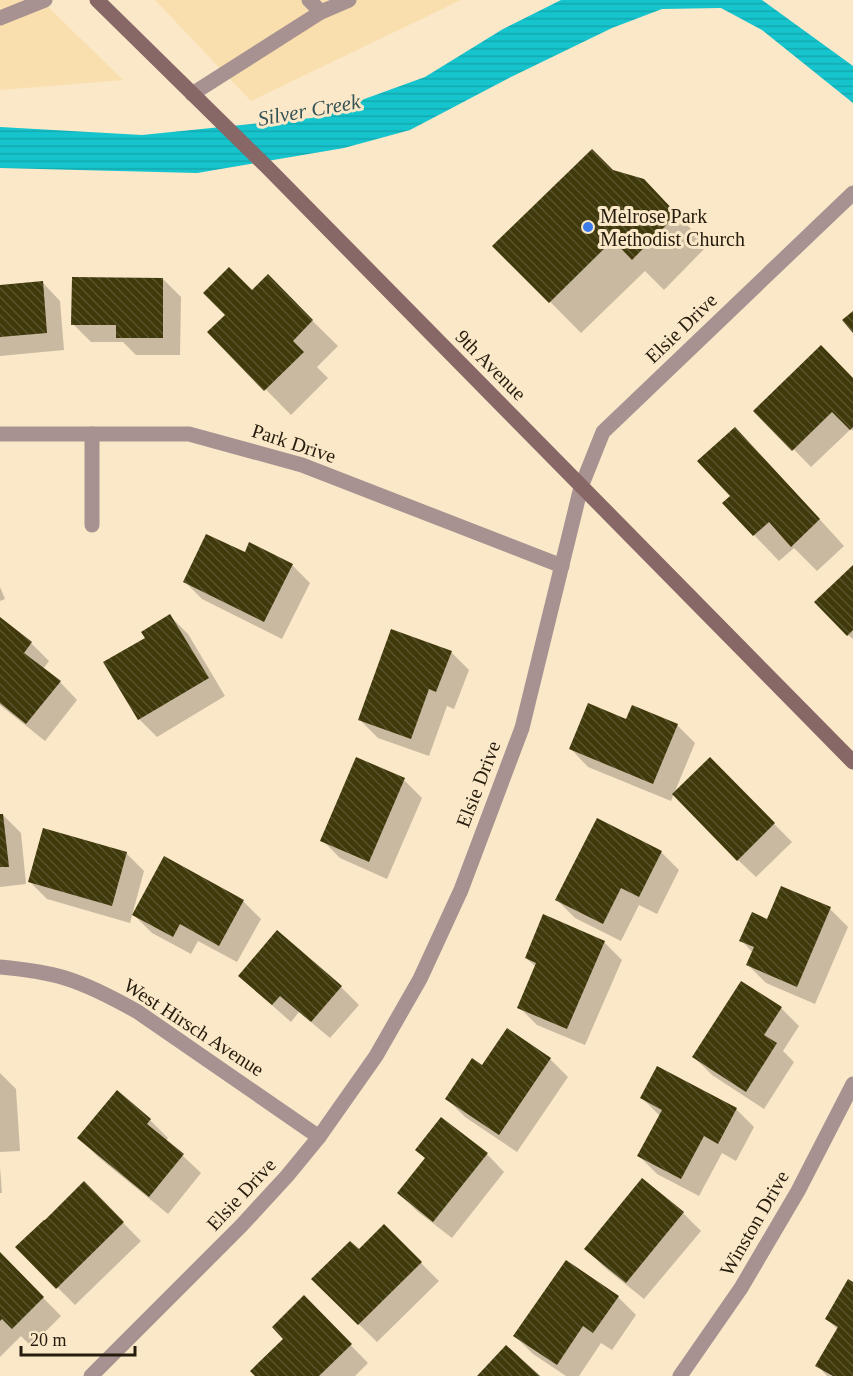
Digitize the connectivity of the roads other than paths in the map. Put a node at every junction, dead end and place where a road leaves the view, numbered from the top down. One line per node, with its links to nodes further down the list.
1 (45, 0): 6 (street)
2 (98, 0): 7 (street, 9th Avenue)
3 (309, 0): 5 (street)
4 (349, 0): 5 (street)
5 (321, 12): 7 (street)
6 (0, 18)
7 (192, 94): 11 (street, 9th Avenue)
8 (853, 193): 11 (street, Elsie Drive)
9 (0, 434): 10 (street, Park Drive)
10 (92, 434): 12 (street); 13 (street, Park Drive)
11 (581, 487): 13 (street, Elsie Drive); 14 (street, 9th Avenue)
12 (92, 525)
13 (562, 566): 17 (street, Elsie Drive)
14 (853, 762)
15 (0, 967): 17 (street, West Hirsch Avenue)
16 (853, 1084): 19 (street, Winston Drive)
17 (320, 1137): 18 (street, Elsie Drive)
18 (91, 1376)
19 (680, 1376)

